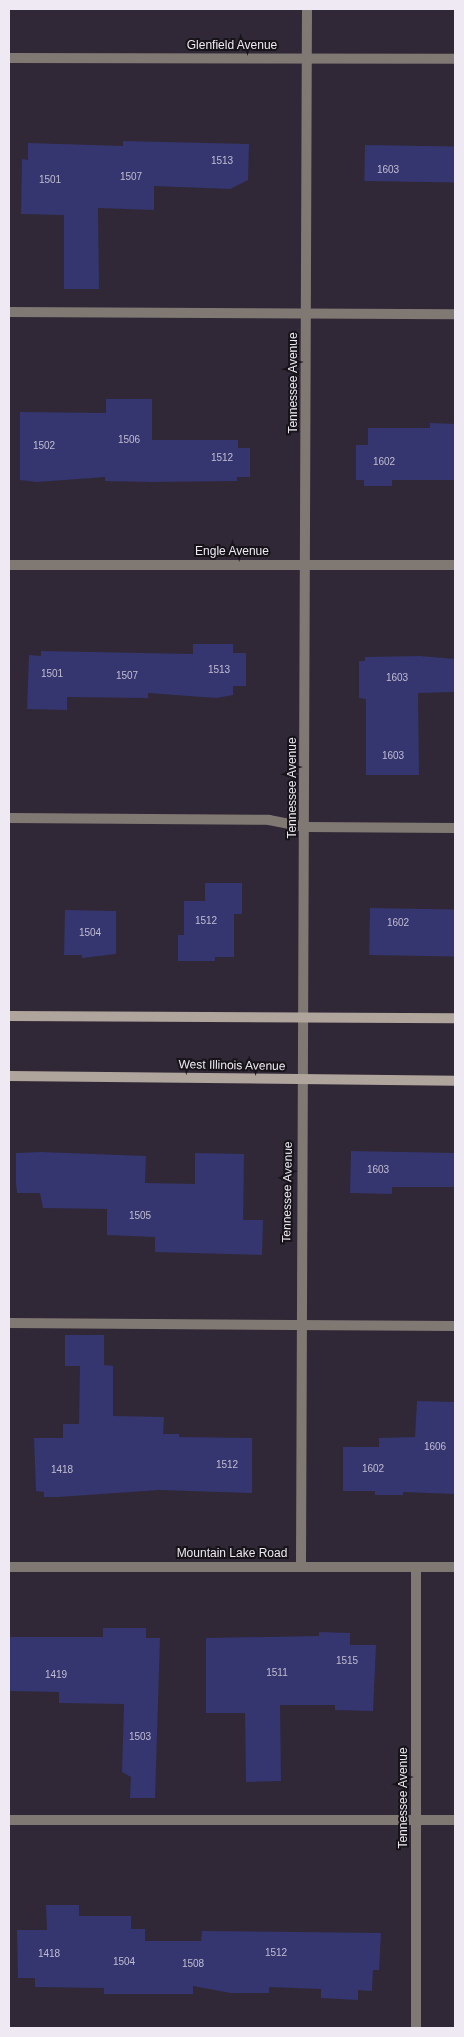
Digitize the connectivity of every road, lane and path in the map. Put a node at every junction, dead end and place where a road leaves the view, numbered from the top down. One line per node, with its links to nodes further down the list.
1 (307, 9): 3 (street, Tennessee Avenue)
2 (9, 58): 3 (street, Glenfield Avenue)
3 (307, 58): 4 (street, Glenfield Avenue); 6 (street, Tennessee Avenue)
4 (455, 59)
5 (9, 312): 6 (street)
6 (306, 314): 7 (street); 8 (street, Tennessee Avenue)
7 (455, 314)
8 (305, 564): 9 (street, Engle Avenue); 10 (street, Engle Avenue); 12 (street, Tennessee Avenue)
9 (9, 565)
10 (455, 565)
11 (9, 818): 12 (street)
12 (306, 827): 13 (street); 15 (street, Tennessee Avenue)
13 (455, 828)
14 (9, 1016): 15 (main road)
15 (303, 1018): 16 (main road); 18 (street, Tennessee Avenue)
16 (455, 1018)
17 (9, 1076): 18 (main road, West Illinois Avenue)
18 (302, 1080): 19 (main road, West Illinois Avenue); 21 (street, Tennessee Avenue)
19 (455, 1081)
20 (9, 1323): 21 (street)
21 (300, 1326): 22 (street); 23 (street, Tennessee Avenue)
22 (455, 1326)
23 (301, 1566): 24 (street, Mountain Lake Road); 26 (street, Mountain Lake Road)
24 (9, 1567)
25 (455, 1567): 26 (street, Mountain Lake Road)
26 (416, 1568): 28 (street, Tennessee Avenue)
27 (9, 1820): 28 (street)
28 (416, 1820): 29 (street); 30 (street, Tennessee Avenue)
29 (455, 1820)
30 (416, 2028)

